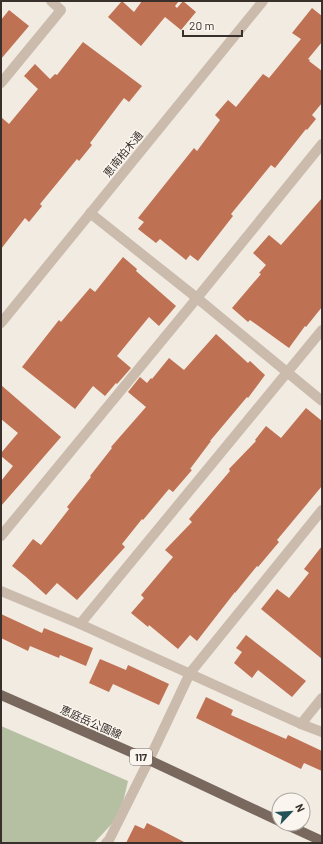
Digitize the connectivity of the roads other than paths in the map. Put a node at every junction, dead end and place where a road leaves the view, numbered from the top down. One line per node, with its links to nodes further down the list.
1 (51, 1): 3 (street)
2 (263, 1): 5 (street, 恵南柏木通)
3 (1, 83)
4 (322, 144): 6 (street)
5 (90, 213): 6 (street); 7 (street, 恵南柏木通)
6 (197, 298): 9 (street); 12 (street)
7 (1, 323)
8 (322, 330): 9 (street)
9 (287, 372): 10 (street); 14 (street)
10 (322, 401)
11 (322, 510): 15 (street)
12 (1, 536)
13 (1, 590): 14 (street)
14 (80, 624): 15 (street)
15 (190, 673): 18 (street); 20 (street)
16 (1, 695): 20 (main road, 恵庭岳公園線 / 117)
17 (322, 698): 18 (street)
18 (301, 724): 19 (street)
19 (322, 732)
20 (149, 760): 21 (main road, 恵庭岳公園線 / 117); 24 (street)
21 (271, 817)
22 (302, 832): 23 (main road)
23 (322, 841)
24 (106, 843)

